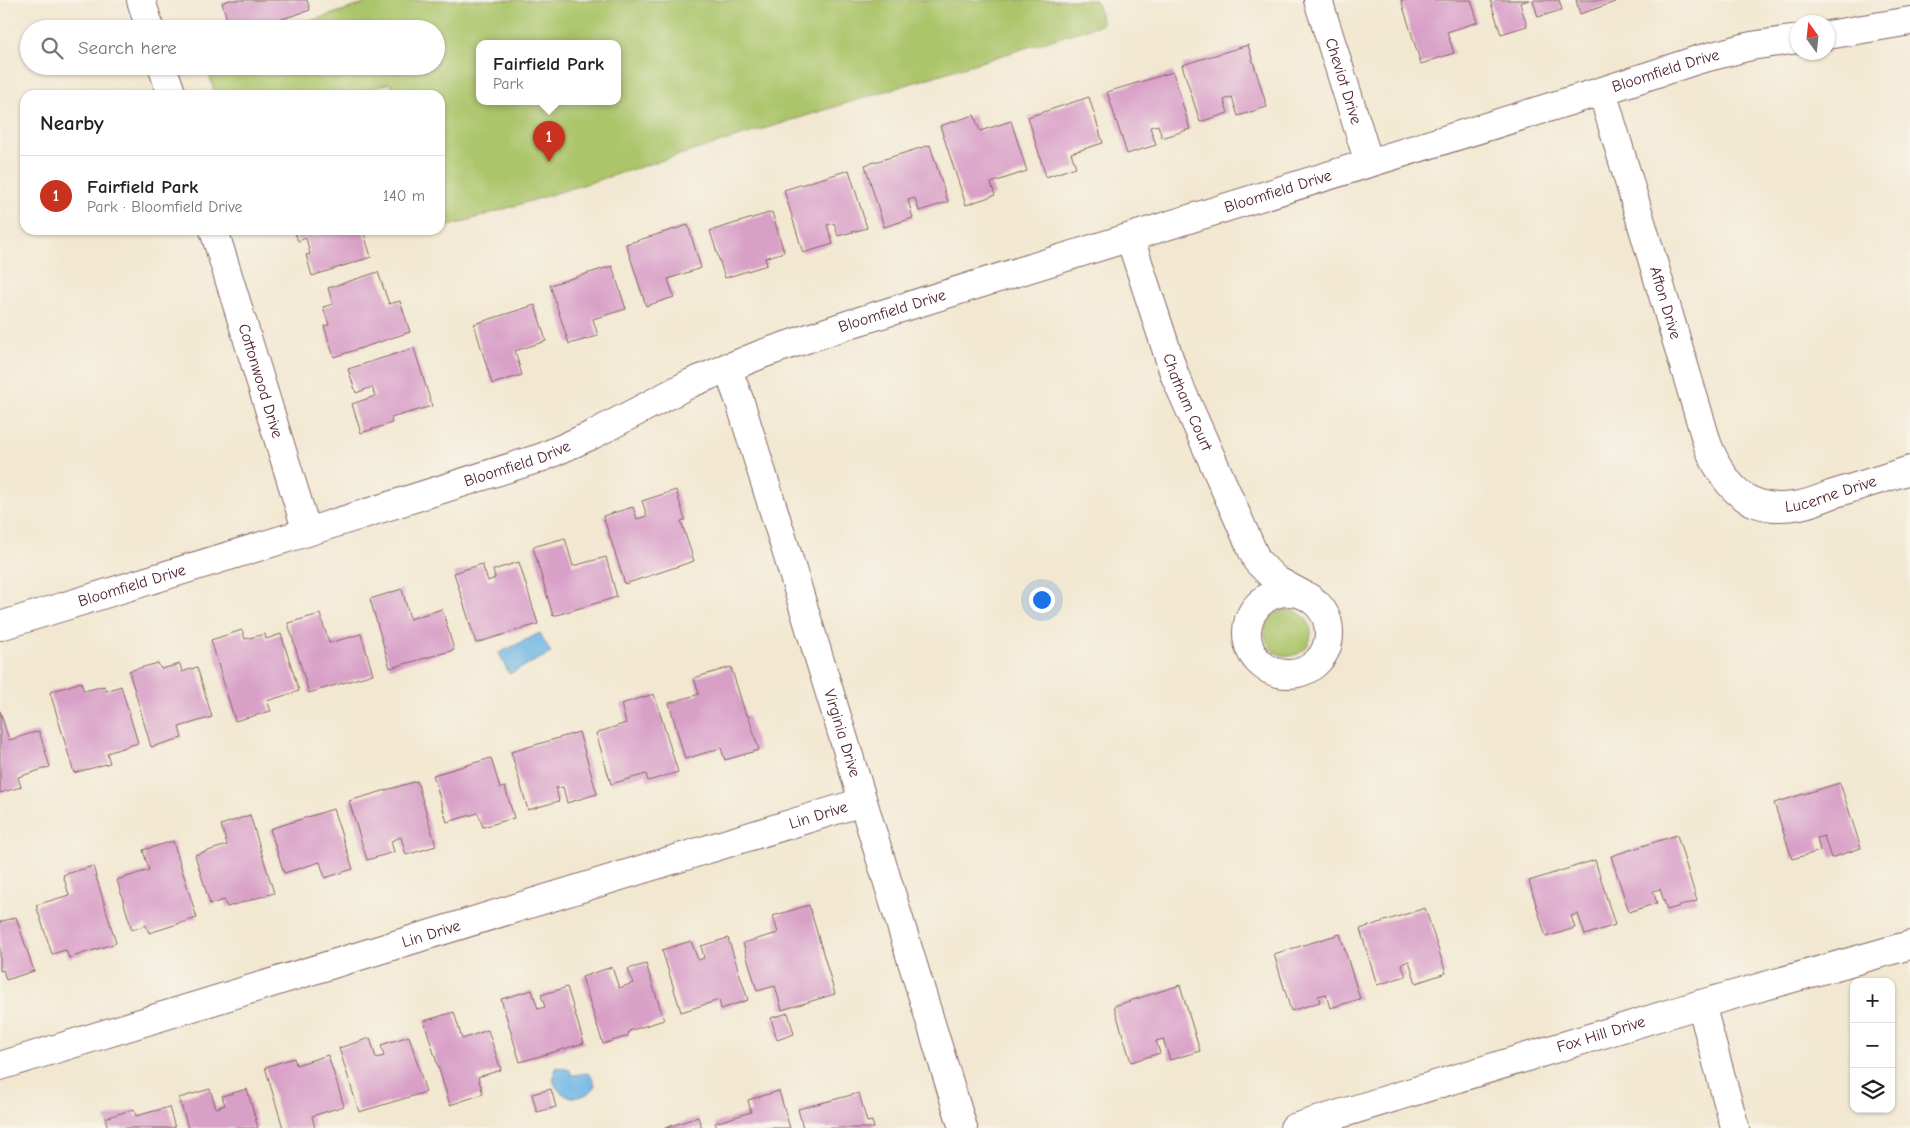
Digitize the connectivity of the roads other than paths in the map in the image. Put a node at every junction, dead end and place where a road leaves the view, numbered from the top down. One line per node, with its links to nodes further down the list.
1 (141, 0): 3 (street)
2 (1318, 0): 10 (street, Cheviot Drive)
3 (147, 20)
4 (1910, 21): 5 (street)
5 (1835, 34)
6 (1790, 40): 9 (street, Bloomfield Drive)
7 (165, 75): 8 (street)
8 (170, 90)
9 (1602, 91): 10 (street, Bloomfield Drive); 15 (street, Afton Drive)
10 (1369, 163): 12 (street, Bloomfield Drive)
11 (216, 235): 16 (street, Cottonwood Drive)
12 (1130, 238): 13 (street, Bloomfield Drive); 17 (street, Chatham Court)
13 (727, 367): 16 (street, Bloomfield Drive); 21 (street, Virginia Drive)
14 (1910, 470): 15 (street, Lucerne Drive)
15 (1751, 502)
16 (307, 532): 20 (street, Bloomfield Drive)
17 (1257, 561): 18 (street, Chatham Court); 19 (street, Chatham Court)
18 (1300, 593): 19 (street); 19 (street, Chatham Court)
19 (1252, 613)
20 (0, 626)
21 (862, 802): 24 (street, Lin Drive); 25 (street, Virginia Drive)
22 (1910, 945): 23 (street, Fox Hill Drive)
23 (1701, 1004): 26 (street, Fox Hill Drive); 27 (street)
24 (0, 1066)
25 (963, 1128)
26 (1294, 1128)
27 (1735, 1128)

